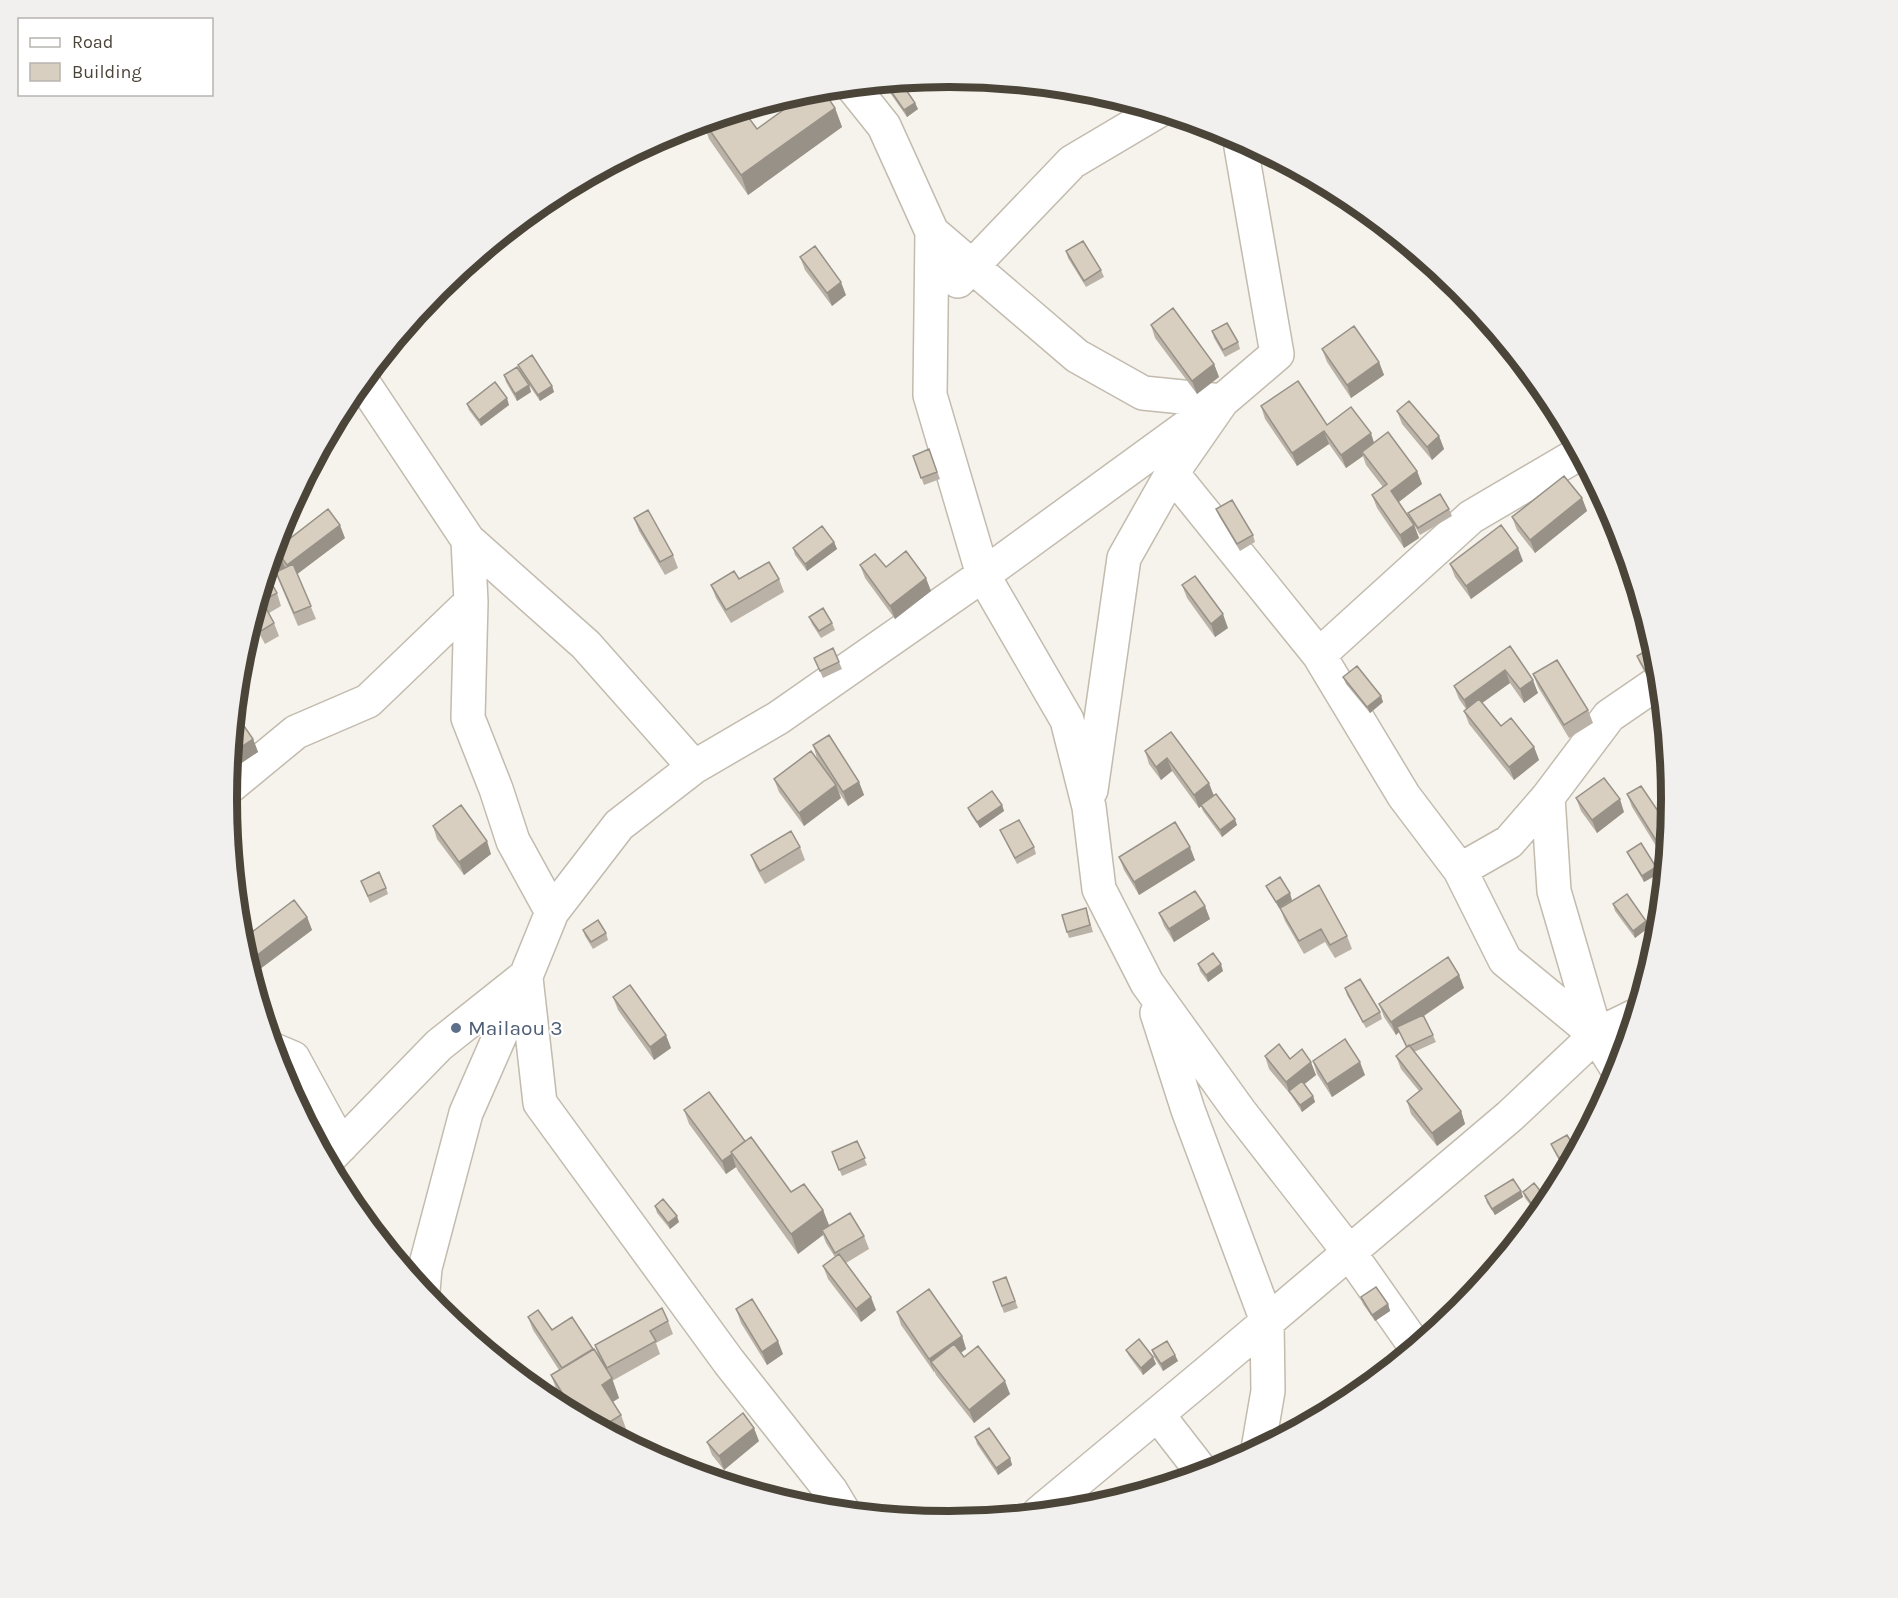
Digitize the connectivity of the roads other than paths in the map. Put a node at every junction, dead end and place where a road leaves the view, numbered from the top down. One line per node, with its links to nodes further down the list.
1 (886, 90): 4 (street)
2 (858, 93): 4 (street)
3 (1149, 116): 7 (street)
4 (885, 126): 6 (street)
5 (1242, 150): 10 (street)
6 (932, 232): 7 (street); 8 (street)
7 (972, 267): 8 (street); 10 (street)
8 (932, 306): 14 (street)
9 (367, 389): 13 (street)
10 (1222, 401): 12 (street); 14 (street)
11 (1573, 457): 16 (street)
12 (1172, 473): 16 (street); 21 (street)
13 (468, 540): 15 (street); 18 (street)
14 (983, 575): 18 (street); 21 (street)
15 (471, 602): 19 (street); 23 (street)
16 (1319, 655): 22 (street)
17 (1652, 687): 20 (street)
18 (694, 767): 23 (street)
19 (238, 780)
20 (1548, 797): 22 (street); 27 (street)
21 (1089, 807): 25 (street)
22 (1460, 870): 27 (street)
23 (552, 912): 24 (street)
24 (526, 976): 30 (street); 32 (street); 38 (street)
25 (1147, 982): 31 (street); 33 (street)
26 (1625, 1021): 27 (street)
27 (1596, 1035): 29 (street); 31 (street)
28 (285, 1055): 30 (street)
29 (1611, 1059)
30 (334, 1153)
31 (1349, 1252): 33 (street); 34 (street)
32 (424, 1279)
33 (1267, 1322): 35 (street); 36 (street)
34 (1411, 1340)
35 (1158, 1415): 37 (street); 39 (street)
36 (1260, 1440)
37 (1197, 1466)
38 (837, 1502)
39 (1052, 1503)

